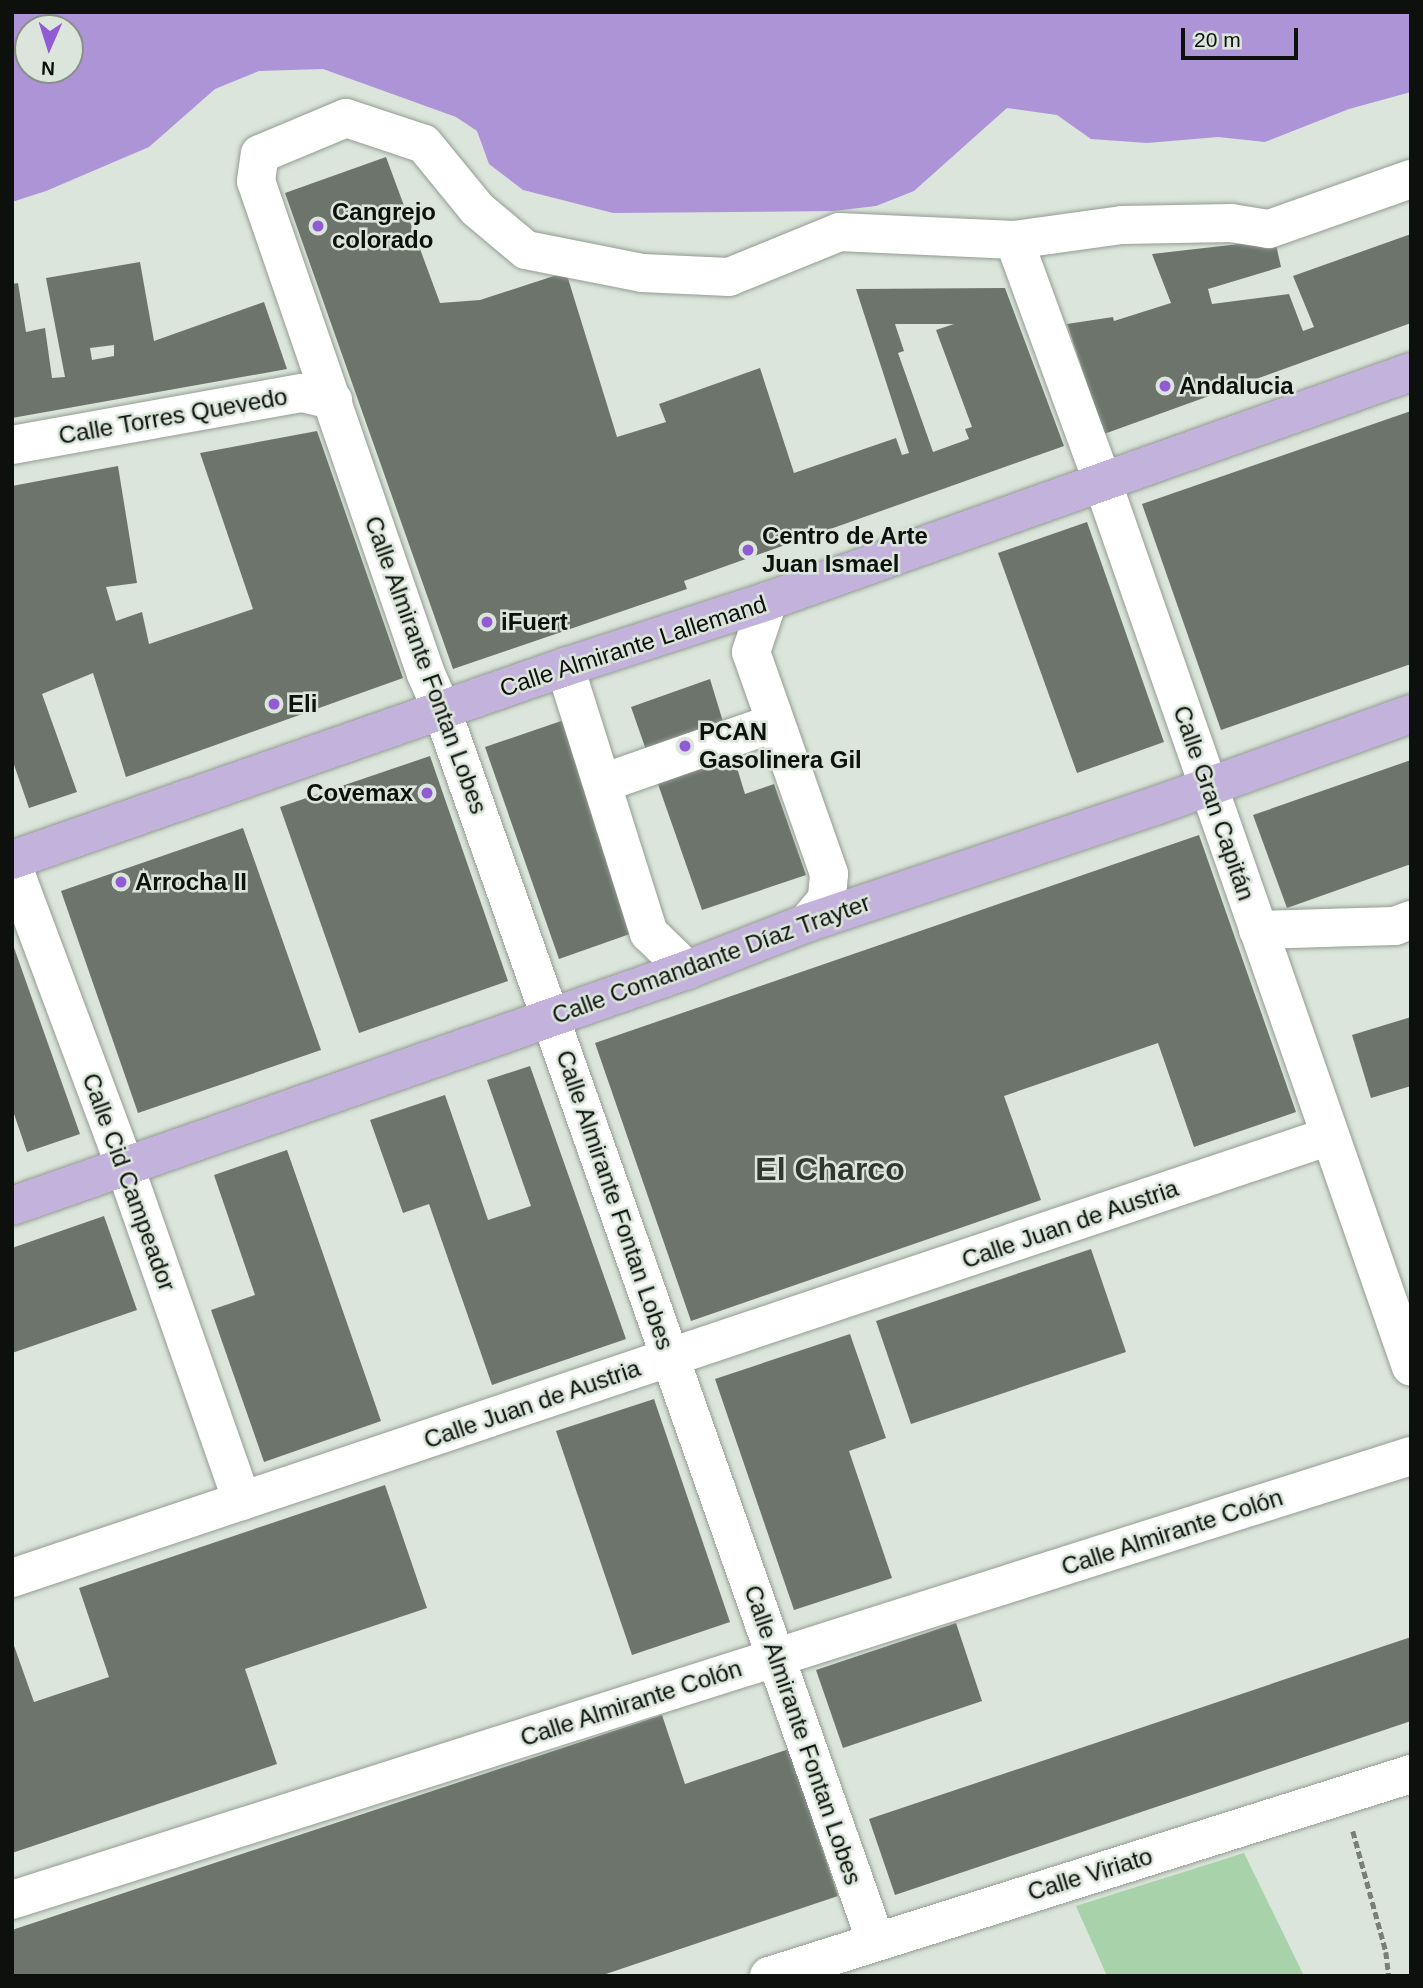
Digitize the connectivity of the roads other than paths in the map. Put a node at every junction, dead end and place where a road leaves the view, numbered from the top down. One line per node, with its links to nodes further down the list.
1 (1411, 179): 2 (street)
2 (1014, 240): 4 (street, Calle Almirante Fontan Lobes); 6 (street, Calle Gran Capitán)
3 (1411, 372): 6 (main road, Calle Almirante Lallemand)
4 (333, 400): 5 (street, Calle Torres Quevedo); 9 (street, Calle Almirante Fontan Lobes)
5 (12, 445)
6 (1102, 481): 7 (main road, Calle Almirante Lallemand); 13 (street, Calle Gran Capitán)
7 (768, 601): 8 (main road, Calle Almirante Lallemand); 11 (street)
8 (565, 667): 9 (main road, Calle Almirante Lallemand); 12 (street)
9 (442, 710): 14 (main road, Calle Almirante Lallemand); 19 (street, Calle Almirante Fontan Lobes)
10 (1411, 714): 13 (main road, Calle Comandante Díaz Trayter)
11 (774, 723): 12 (street); 16 (street)
12 (603, 783): 18 (street)
13 (1208, 787): 16 (main road, Calle Comandante Díaz Trayter); 17 (street, Calle Gran Capitán)
14 (12, 862): 21 (street, Calle Cid Campeador)
15 (1411, 920): 17 (street)
16 (807, 923): 18 (main road, Calle Comandante Díaz Trayter)
17 (1258, 930): 20 (street, Calle Gran Capitán)
18 (687, 970): 19 (main road, Calle Comandante Díaz Trayter)
19 (550, 1017): 21 (main road, Calle Comandante Díaz Trayter); 23 (street, Calle Almirante Fontan Lobes)
20 (1330, 1136): 23 (street, Calle Juan de Austria); 24 (street, Calle Gran Capitán)
21 (125, 1167): 22 (main road, Calle Comandante Díaz Trayter); 26 (street, Calle Cid Campeador)
22 (12, 1206)
23 (670, 1357): 26 (street, Calle Juan de Austria); 28 (street, Calle Almirante Fontan Lobes)
24 (1411, 1367)
25 (1411, 1456): 28 (street, Calle Almirante Colón)
26 (242, 1501): 27 (street, Calle Juan de Austria)
27 (12, 1578)
28 (775, 1657): 30 (street, Calle Almirante Colón); 31 (street, Calle Almirante Fontan Lobes)
29 (1411, 1773): 31 (street, Calle Viriato)
30 (12, 1900)
31 (876, 1942): 32 (street, Calle Viriato)
32 (769, 1976)

